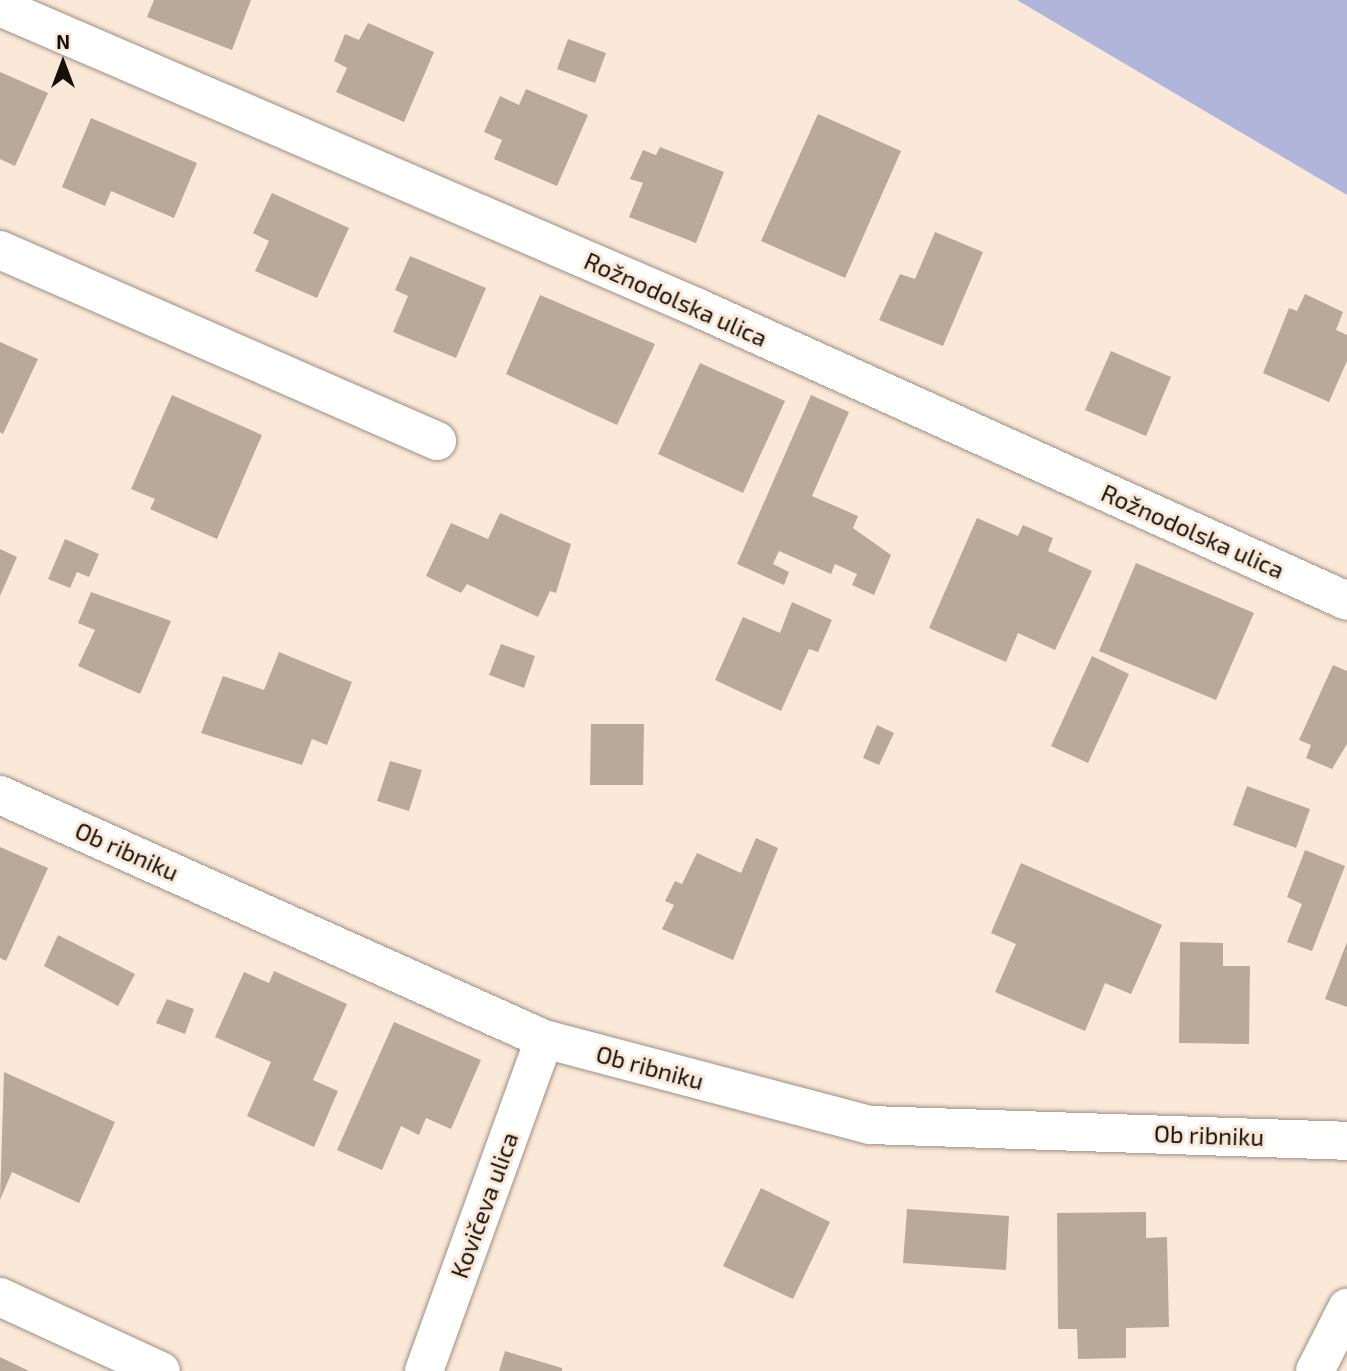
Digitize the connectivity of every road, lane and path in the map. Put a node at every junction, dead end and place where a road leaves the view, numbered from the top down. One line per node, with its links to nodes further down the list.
1 (0, 7): 4 (street, Rožnodolska ulica)
2 (0, 250): 3 (street)
3 (437, 441)
4 (1347, 601)
5 (0, 795): 6 (street, Ob ribniku)
6 (544, 1039): 7 (street, Ob ribniku); 11 (street, Kovičeva ulica)
7 (1347, 1140)
8 (0, 1297): 10 (street)
9 (1347, 1308): 12 (street)
10 (161, 1371)
11 (424, 1371)
12 (1315, 1371)

